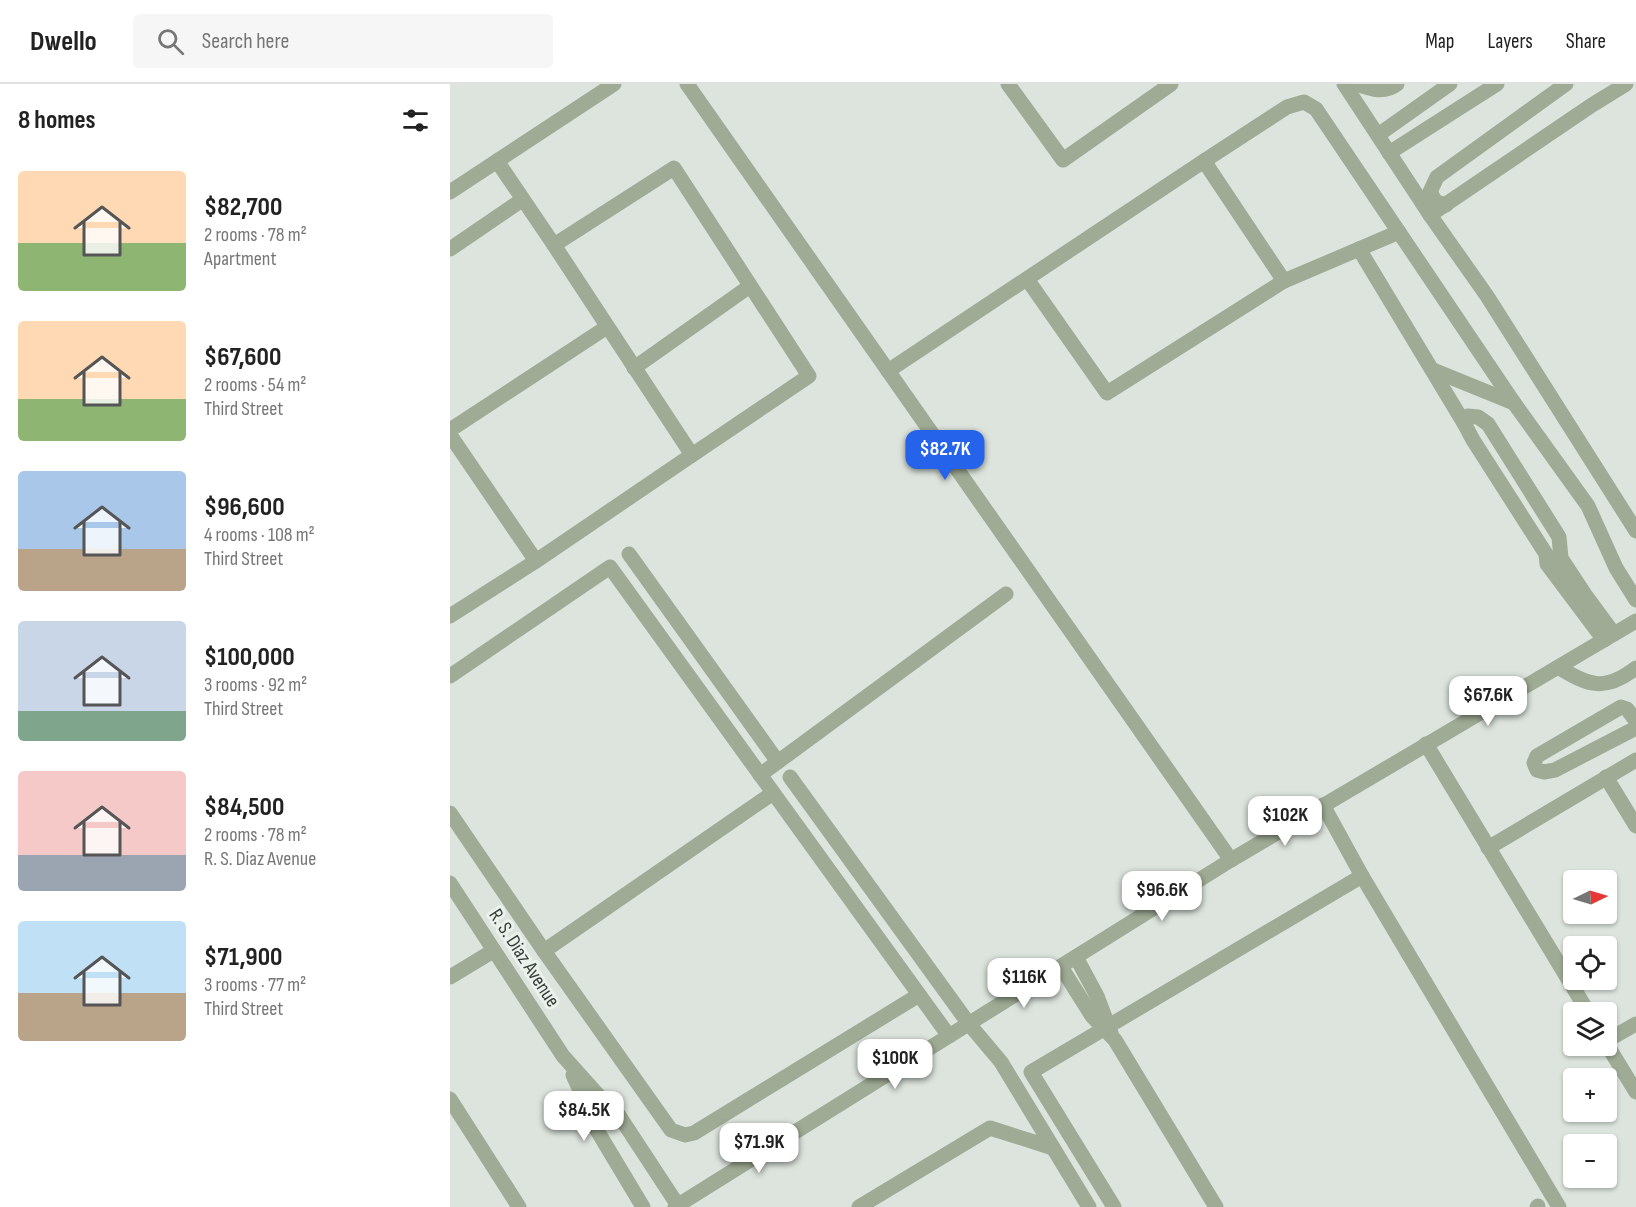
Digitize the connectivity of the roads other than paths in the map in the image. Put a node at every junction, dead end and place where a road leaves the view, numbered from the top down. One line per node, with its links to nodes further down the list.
1 (614, 84): 14 (street)
2 (687, 84): 30 (street)
3 (1008, 84): 4 (street)
4 (1171, 84)
5 (1344, 84): 12 (street)
6 (1356, 84): 7 (street)
7 (1397, 84)
8 (1450, 84): 12 (street)
9 (1497, 84): 13 (street)
10 (1566, 84): 18 (street)
11 (1626, 84): 18 (street)
12 (1378, 135): 13 (street)
13 (1389, 153): 19 (street)
14 (496, 161): 16 (street); 17 (street)
15 (1204, 161): 20 (street); 24 (street); 25 (street)
16 (450, 192)
17 (522, 200): 21 (street); 22 (street)
18 (1446, 205): 19 (street)
19 (1430, 215): 35 (street)
20 (1400, 232): 23 (street); 31 (street)
21 (554, 245): 26 (street); 27 (street)
22 (450, 249)
23 (1359, 249): 25 (street); 29 (street)
24 (1027, 279): 25 (street); 30 (street)
25 (1284, 281)
26 (750, 286): 28 (street); 34 (street)
27 (606, 327): 28 (street); 33 (street)
28 (634, 368): 34 (street)
29 (1433, 370): 31 (street); 32 (street)
30 (888, 371): 59 (street)
31 (1514, 403): 39 (street)
32 (1464, 423): 42 (street); 42 (street)
33 (450, 432): 37 (street)
34 (692, 455): 37 (street)
35 (1636, 531)
36 (629, 554): 50 (street)
37 (536, 561): 40 (street)
38 (1006, 594): 50 (street)
39 (1636, 600)
40 (450, 616)
41 (1636, 621): 42 (street)
42 (1609, 637): 43 (street)
43 (1558, 667): 44 (street); 48 (street)
44 (1636, 668)
45 (450, 676): 51 (street)
46 (1636, 721): 47 (street)
47 (1636, 728)
48 (1426, 744): 55 (street); 58 (street)
49 (1636, 760): 53 (street)
50 (778, 762): 51 (street)
51 (760, 775): 54 (street)
52 (790, 777): 69 (street)
53 (1606, 777): 57 (street); 58 (street)
54 (773, 793): 63 (street); 67 (street)
55 (1323, 806): 59 (street); 60 (street)
56 (450, 813): 63 (street)
57 (1636, 826)
58 (1488, 848): 68 (street)
59 (1231, 860): 64 (street)
60 (1362, 876): 71 (street); 86 (street)
61 (450, 883): 62 (street, R. S. Diaz Avenue)
62 (493, 951): 66 (street); 74 (street, R. S. Diaz Avenue)
63 (544, 951): 67 (street)
64 (1076, 957): 65 (street); 71 (street)
65 (1060, 967): 69 (street); 71 (street)
66 (450, 977)
67 (919, 995): 73 (street)
68 (1582, 1002)
69 (969, 1024): 73 (street); 78 (street)
70 (1636, 1024): 72 (street)
71 (1109, 1031): 84 (street); 85 (street)
72 (1617, 1035)
73 (949, 1036): 79 (street)
74 (563, 1056): 79 (street, R. S. Diaz Avenue); 81 (street, R. S. Diaz Avenue)
75 (1614, 1056): 76 (street)
76 (1636, 1092)
77 (450, 1099): 80 (street)
78 (1053, 1148): 82 (street); 83 (street)
79 (677, 1206)
80 (519, 1207)
81 (643, 1207)
82 (858, 1207)
83 (1089, 1207)
84 (1114, 1207)
85 (1216, 1207)
86 (1559, 1207)

